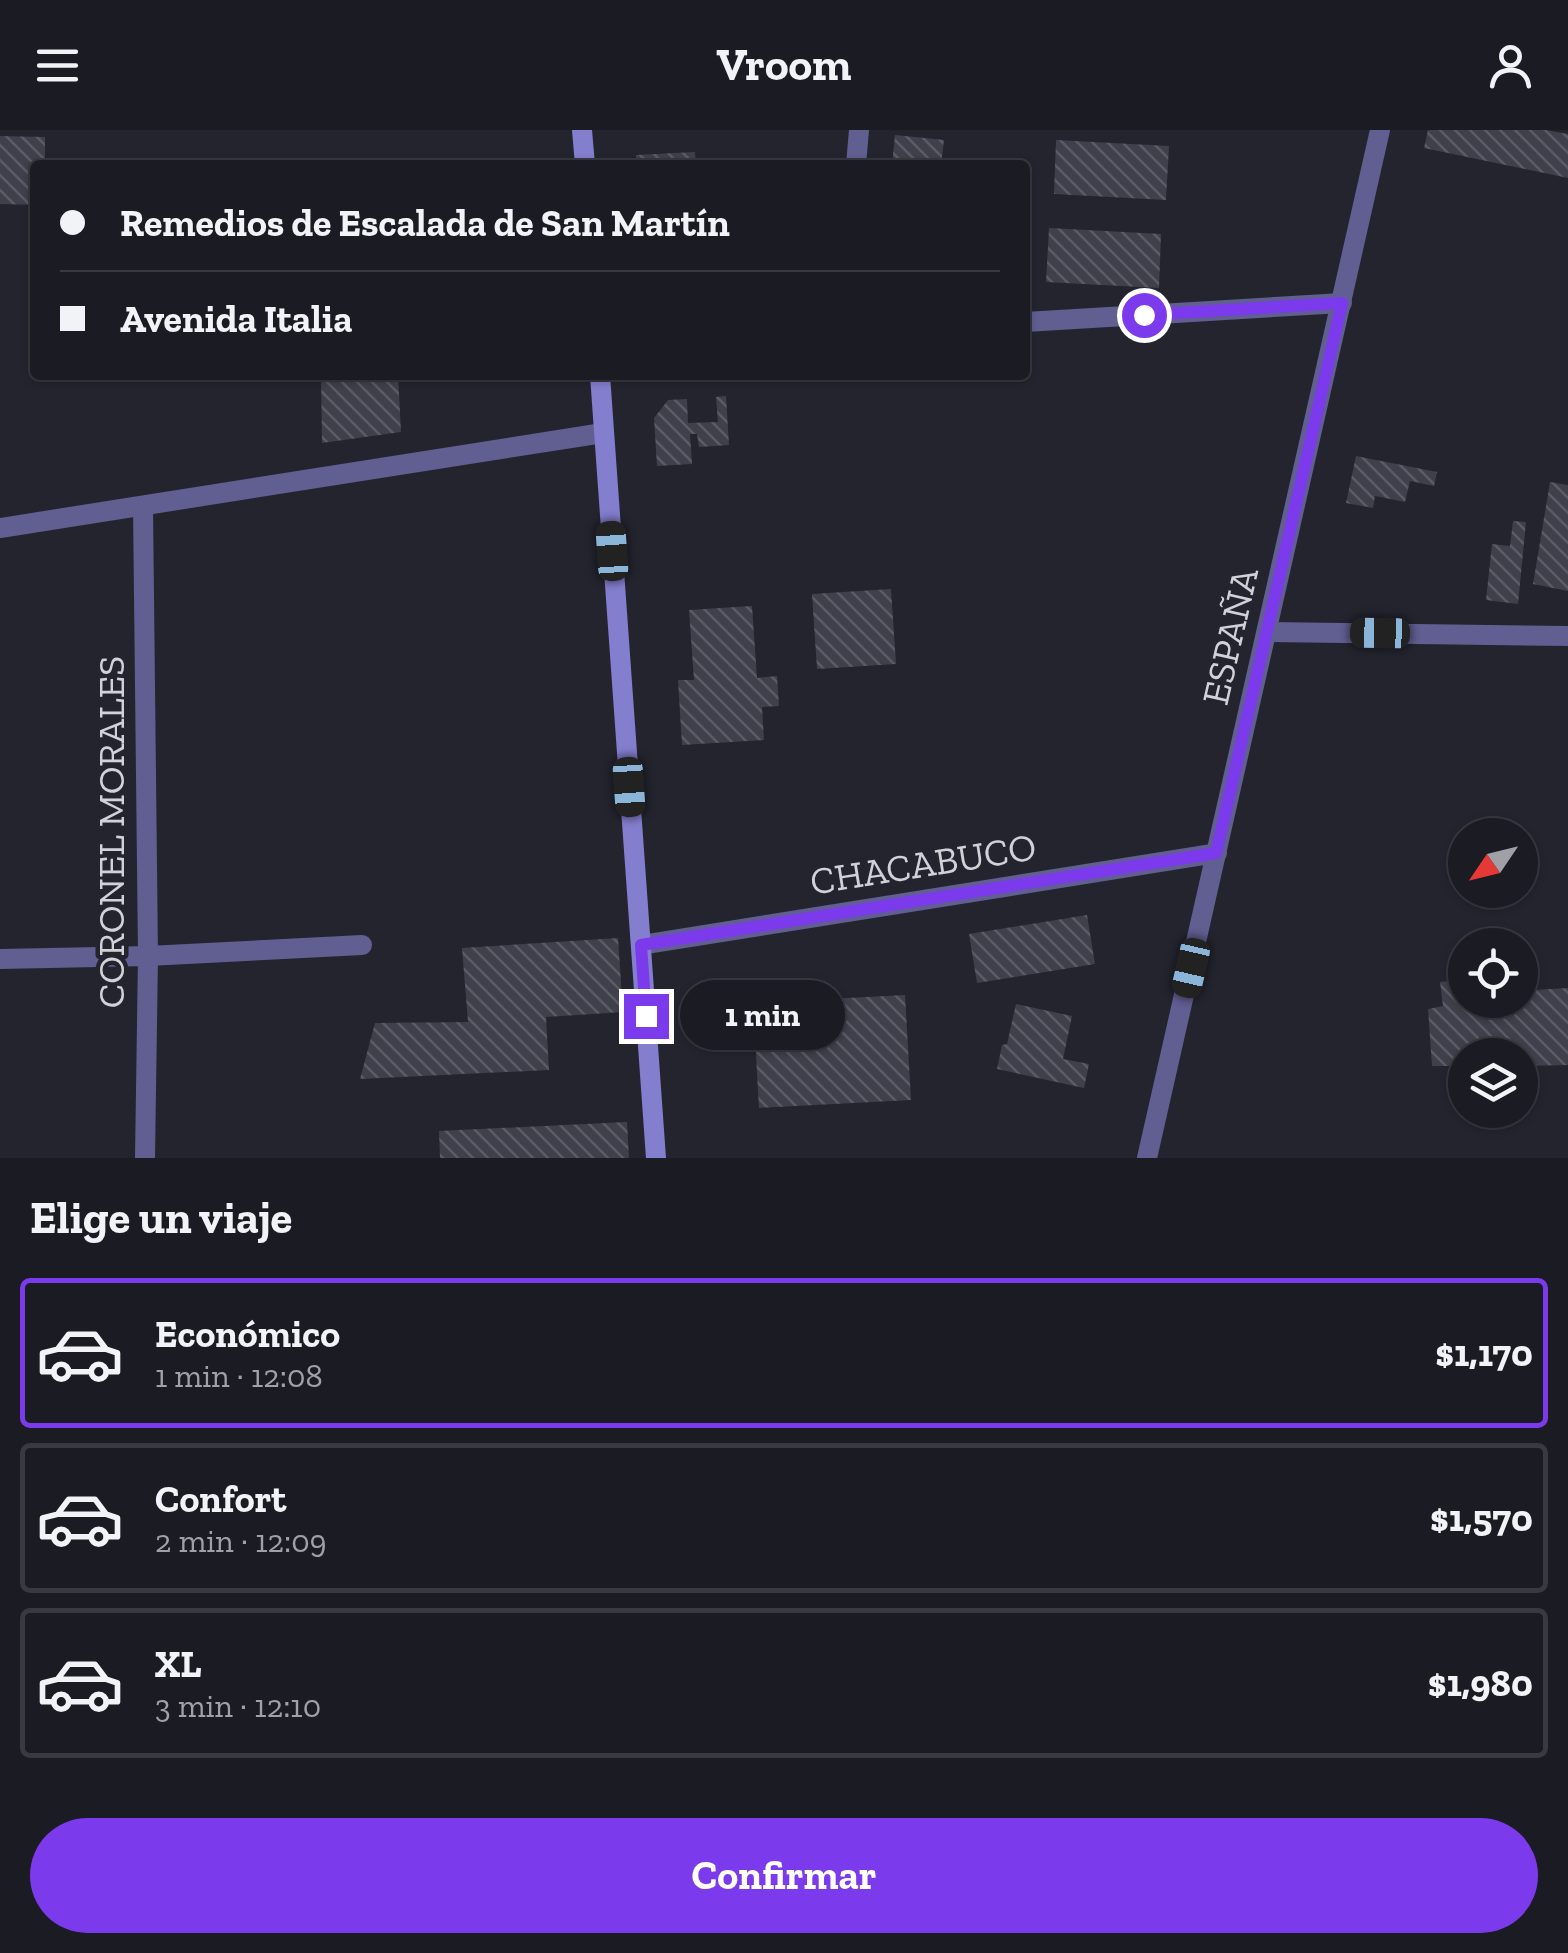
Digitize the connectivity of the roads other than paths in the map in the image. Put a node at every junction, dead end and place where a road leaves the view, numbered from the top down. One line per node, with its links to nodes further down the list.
1 (582, 130): 4 (street)
2 (859, 130): 5 (street)
3 (1380, 130): 6 (street, ESPAÑA)
4 (584, 160)
5 (856, 160)
6 (1342, 303): 7 (street); 12 (street, ESPAÑA)
7 (1030, 322)
8 (600, 380): 9 (street)
9 (603, 433): 10 (street); 16 (street)
10 (143, 506): 11 (street); 17 (street, CORONEL MORALES)
11 (0, 528)
12 (1267, 632): 13 (street); 14 (street, ESPAÑA)
13 (1568, 636)
14 (1216, 853): 16 (street, CHACABUCO); 21 (street, ESPAÑA)
15 (362, 945): 17 (street)
16 (641, 945): 20 (street)
17 (148, 956): 18 (street); 19 (street, CORONEL MORALES)
18 (0, 959)
19 (145, 1158)
20 (656, 1158)
21 (1147, 1158)

